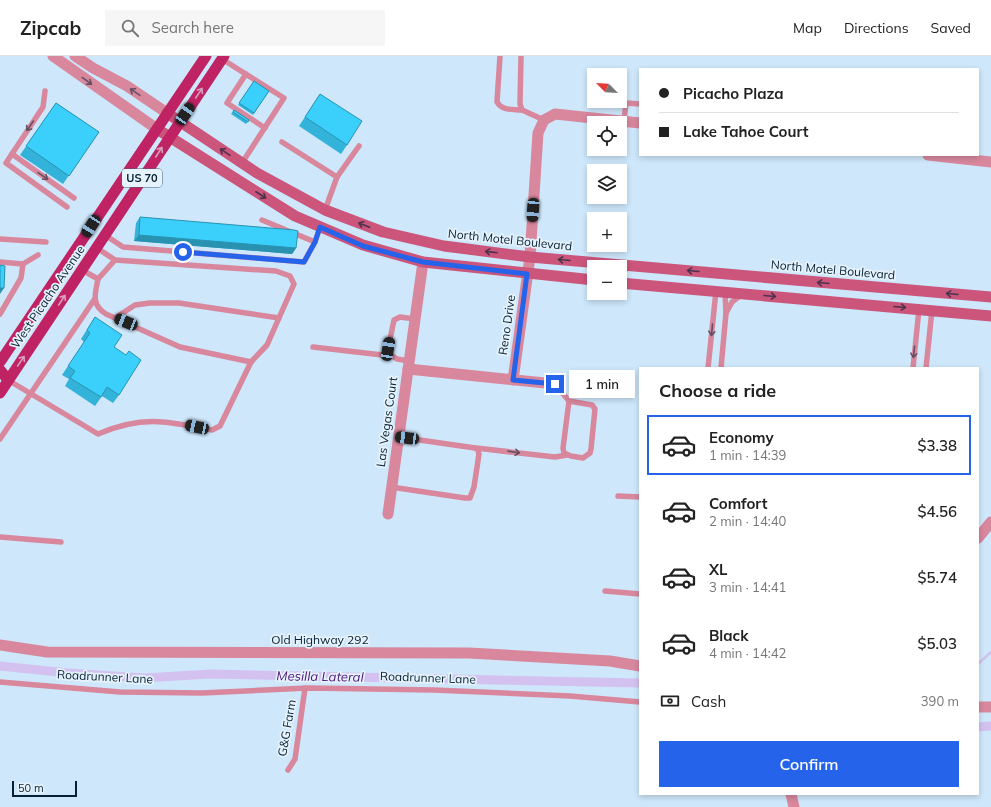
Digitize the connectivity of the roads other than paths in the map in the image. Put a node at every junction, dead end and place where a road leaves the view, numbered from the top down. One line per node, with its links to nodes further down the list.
1 (53, 56): 19 (street, one-way to 19)
2 (75, 56): 11 (street, North Motel Boulevard, one-way to 2)
3 (206, 56): 11 (main road, West Picacho Avenue / US 70)
4 (500, 56): 10 (lane)
5 (522, 56): 10 (lane)
6 (223, 58): 7 (lane); 16 (main road, West Picacho Avenue / US 70, one-way to 6)
7 (246, 74): 18 (lane); 18 (lane)
8 (45, 91): 23 (lane, one-way to 23)
9 (639, 104): 12 (lane)
10 (522, 110): 14 (lane)
11 (167, 113): 16 (main road, North Motel Boulevard); 19 (main road, West Picacho Avenue / US 70)
12 (625, 116)
13 (587, 117): 14 (street)
14 (544, 120): 40 (street, Reno Drive)
15 (627, 121): 17 (street)
16 (180, 122): 20 (main road, West Picacho Avenue / US 70); 27 (main road, North Motel Boulevard, one-way to 16)
17 (639, 123)
18 (265, 128): 27 (lane)
19 (157, 129): 20 (main road); 43 (main road, West Picacho Avenue / US 70)
20 (169, 137): 33 (main road, one-way to 33); 34 (main road, West Picacho Avenue / US 70, one-way to 20)
21 (282, 142): 28 (lane)
22 (359, 146): 28 (lane)
23 (12, 154): 25 (lane); 29 (lane, one-way to 29)
24 (937, 156): 26 (street)
25 (3, 161): 30 (lane)
26 (991, 162)
27 (242, 163): 31 (main road, North Motel Boulevard)
28 (337, 177): 31 (lane)
29 (74, 198)
30 (67, 207)
31 (325, 210): 33 (main road); 40 (main road, North Motel Boulevard, one-way to 31)
32 (262, 220): 37 (lane)
33 (320, 227): 37 (lane); 44 (main road)
34 (105, 235): 37 (lane); 38 (main road, West Picacho Avenue / US 70)
35 (0, 239): 36 (lane)
36 (46, 242)
37 (315, 242)
38 (97, 248): 41 (lane); 46 (main road, West Picacho Avenue / US 70)
39 (38, 255): 45 (lane)
40 (530, 257): 47 (street, Reno Drive); 48 (main road, North Motel Boulevard, one-way to 40)
41 (116, 260): 49 (lane); 64 (lane)
42 (0, 262): 45 (lane)
43 (68, 262): 46 (main road); 68 (main road, West Picacho Avenue / US 70)
44 (423, 262): 47 (main road); 65 (street, Las Vegas Court)
45 (23, 264): 61 (lane)
46 (82, 270): 49 (lane); 76 (main road, West Picacho Avenue / US 70, one-way to 46)
47 (527, 274): 50 (main road); 77 (street, Reno Drive)
48 (723, 274): 52 (main road, North Motel Boulevard, one-way to 48); 53 (main road)
49 (98, 279): 57 (lane)
50 (587, 279)
51 (627, 284): 53 (main road)
52 (920, 291): 54 (main road, North Motel Boulevard); 58 (main road)
53 (720, 292): 55 (main road); 60 (lane); 71 (lane, one-way to 71)
54 (934, 292): 56 (main road, North Motel Boulevard, one-way to 54); 59 (main road)
55 (744, 294): 58 (main road, one-way to 58); 60 (lane)
56 (991, 297)
57 (94, 300): 63 (lane); 80 (lane)
58 (919, 309): 59 (main road); 73 (lane, one-way to 73)
59 (932, 310): 62 (main road); 74 (lane)
60 (726, 313): 72 (lane)
61 (0, 314)
62 (991, 316)
63 (115, 318): 64 (lane); 69 (lane)
64 (279, 318): 69 (lane)
65 (415, 319): 67 (lane); 70 (street, Las Vegas Court)
66 (313, 347): 67 (lane)
67 (391, 356): 70 (lane)
68 (0, 362)
69 (251, 362): 80 (lane)
70 (409, 365): 77 (street); 82 (street, Las Vegas Court)
71 (708, 367)
72 (721, 367)
73 (913, 367)
74 (926, 367)
75 (0, 370): 76 (main road)
76 (8, 380): 79 (main road, West Picacho Avenue / US 70); 80 (lane)
77 (513, 380): 78 (street)
78 (555, 384): 81 (lane)
79 (0, 393)
80 (29, 394): 83 (lane)
81 (569, 401): 85 (lane); 85 (lane)
82 (399, 437): 84 (lane); 86 (street, Las Vegas Court)
83 (0, 439)
84 (475, 448): 85 (lane, one-way to 85); 86 (lane)
85 (567, 455)
86 (391, 487): 89 (street, Las Vegas Court)
87 (618, 496): 88 (lane)
88 (639, 497)
89 (388, 514)
90 (991, 522): 92 (street)
91 (0, 537): 93 (lane)
92 (979, 537)
93 (61, 542)
94 (605, 591): 95 (lane)
95 (639, 594)
96 (0, 645): 97 (street, Old Highway 292)
97 (639, 666)
98 (0, 682): 99 (lane, Roadrunner Lane)
99 (305, 688): 100 (lane, Roadrunner Lane); 103 (lane, G&G Farm)
100 (639, 702)
101 (979, 707): 102 (street)
102 (991, 707)
103 (288, 770)
104 (791, 795): 105 (street)
105 (794, 807)

